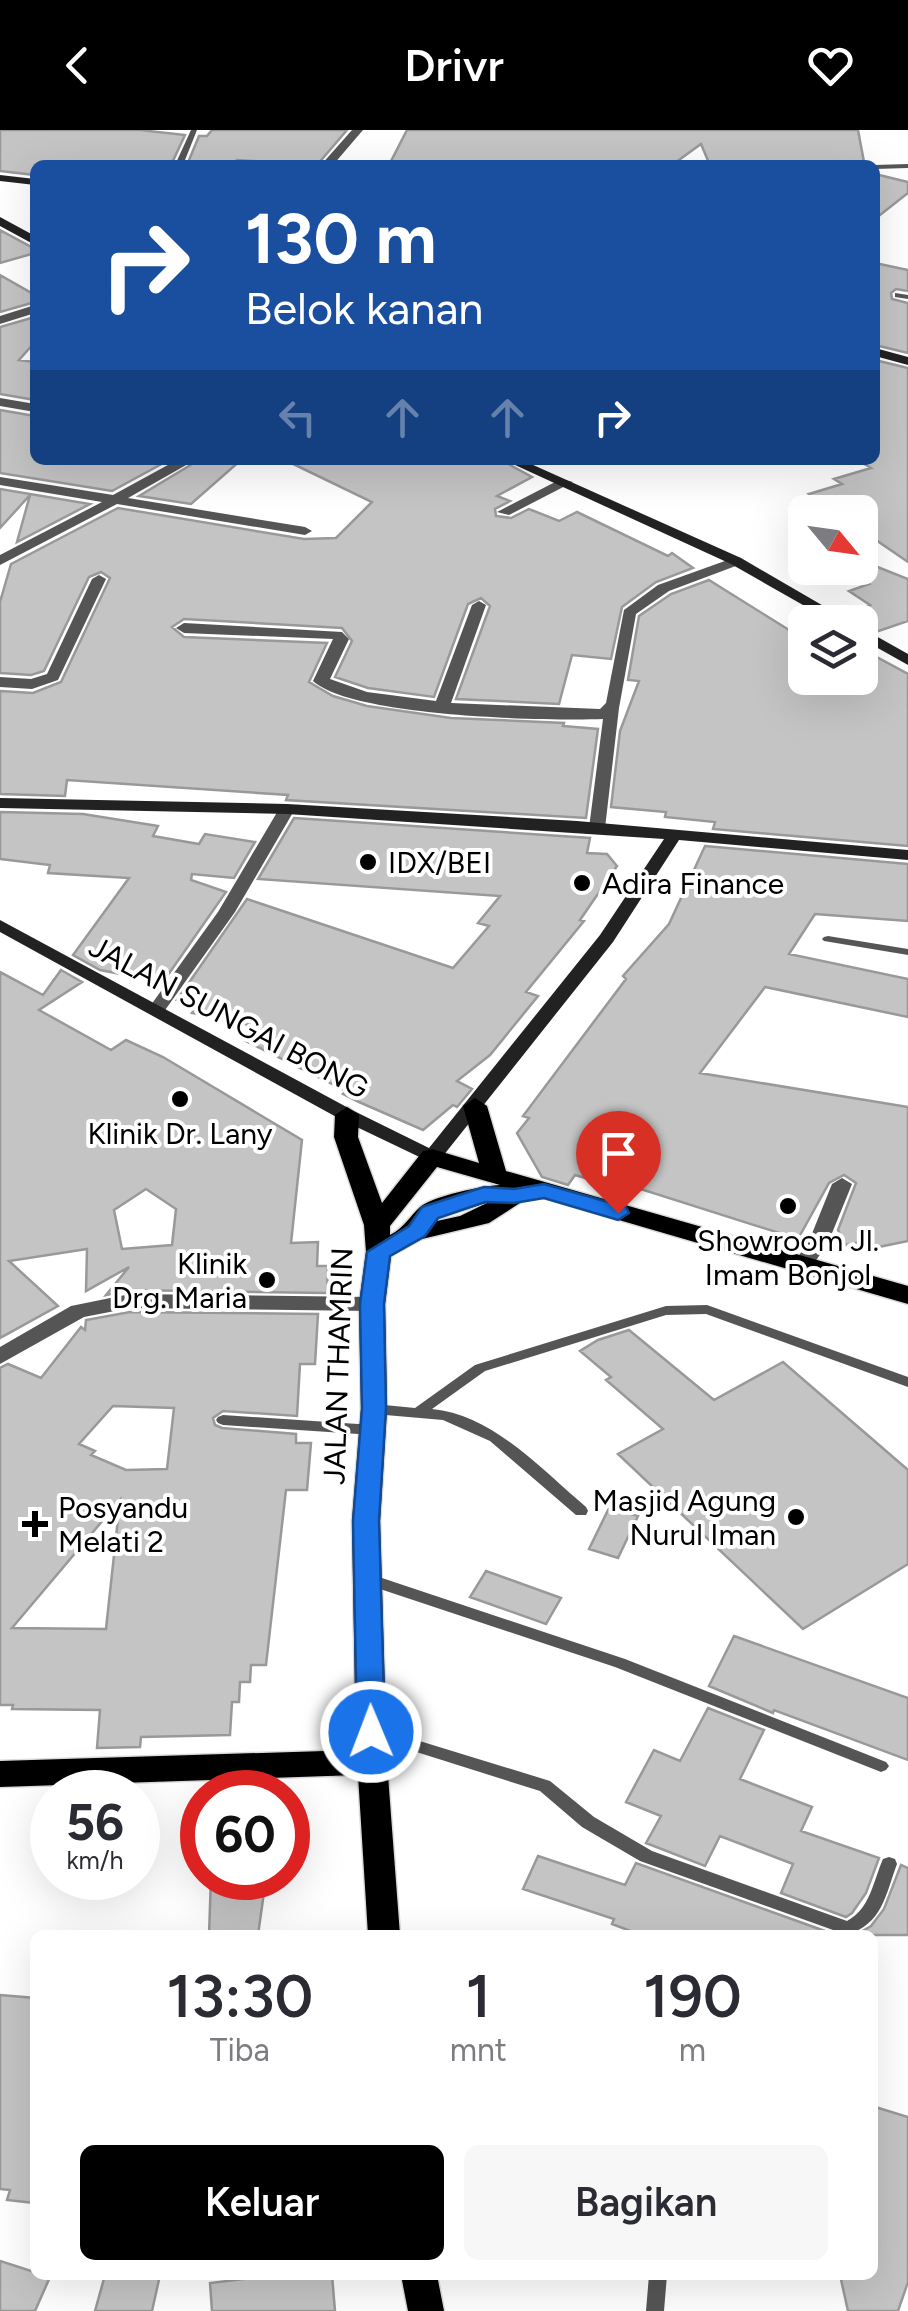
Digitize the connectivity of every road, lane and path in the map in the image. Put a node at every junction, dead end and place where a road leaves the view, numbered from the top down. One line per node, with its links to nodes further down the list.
1 (194, 130): 3 (lane)
2 (358, 130): 4 (street)
3 (181, 160)
4 (331, 160)
5 (908, 166): 6 (lane)
6 (880, 167)
7 (0, 178): 8 (main road)
8 (30, 181)
9 (0, 221): 10 (main road)
10 (30, 238)
11 (30, 311): 12 (street)
12 (0, 320)
13 (880, 354): 14 (main road)
14 (908, 362)
15 (0, 402): 16 (street)
16 (30, 407)
17 (177, 465): 21 (street)
18 (524, 465): 20 (main road)
19 (0, 481): 21 (street)
20 (566, 482): 22 (street); 27 (main road)
21 (123, 498): 23 (street); 25 (street)
22 (504, 512)
23 (304, 531)
24 (0, 540): 25 (street)
25 (38, 542): 26 (street)
26 (0, 560)
27 (736, 562): 29 (main road); 36 (street)
28 (99, 579): 34 (street)
29 (813, 605)
30 (480, 606): 35 (street)
31 (184, 628): 35 (street)
32 (878, 642): 33 (main road)
33 (908, 660)
34 (0, 682)
35 (442, 706): 36 (street)
36 (612, 710): 39 (street)
37 (0, 803): 38 (main road)
38 (288, 809): 39 (main road); 45 (street)
39 (597, 828): 40 (main road)
40 (675, 834): 41 (main road); 46 (main road, JALAN THAMRIN)
41 (908, 854)
42 (0, 925): 45 (main road, JALAN SUNGAI BONG)
43 (828, 939): 44 (lane)
44 (908, 952)
45 (157, 1008): 47 (main road, JALAN SUNGAI BONG)
46 (475, 1106): 48 (main road, JALAN THAMRIN); 49 (main road)
47 (347, 1115): 48 (main road, JALAN SUNGAI BONG); 52 (main road)
48 (432, 1157): 49 (main road); 52 (main road, JALAN THAMRIN)
49 (496, 1176): 51 (main road)
50 (842, 1184): 53 (street)
51 (544, 1191): 52 (main road); 53 (main road)
52 (378, 1238): 55 (main road, JALAN THAMRIN)
53 (801, 1267): 54 (main road)
54 (908, 1295)
55 (372, 1304): 56 (street); 59 (main road, JALAN THAMRIN)
56 (0, 1356)
57 (908, 1382): 58 (lane)
58 (417, 1412): 59 (lane); 61 (lane)
59 (373, 1419): 60 (lane); 62 (main road, JALAN THAMRIN)
60 (223, 1420)
61 (582, 1511)
62 (368, 1580): 63 (main road, JALAN THAMRIN); 64 (lane)
63 (372, 1747): 65 (main road); 66 (lane); 67 (main road, JALAN THAMRIN)
64 (881, 1766)
65 (0, 1774)
66 (888, 1864)
67 (384, 1930)
68 (421, 2280): 70 (main road)
69 (658, 2280): 71 (lane)
70 (426, 2311)
71 (655, 2311)

